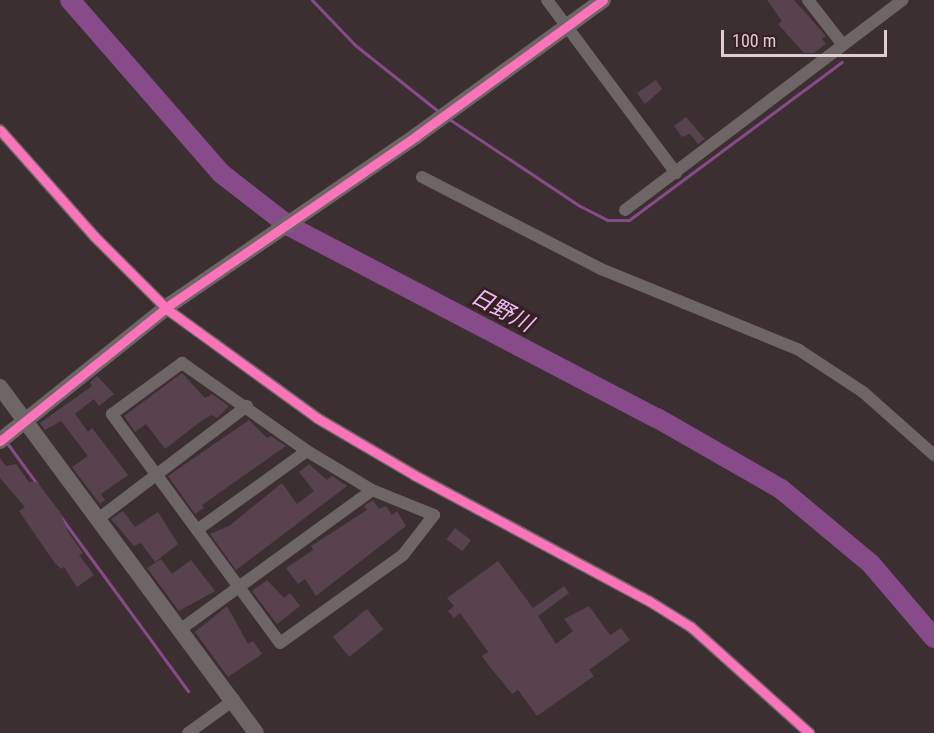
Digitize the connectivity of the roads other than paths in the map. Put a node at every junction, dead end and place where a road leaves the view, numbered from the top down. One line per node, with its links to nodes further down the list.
1 (547, 0): 5 (street)
2 (603, 0): 5 (street)
3 (808, 0): 6 (street)
4 (903, 0): 6 (street)
5 (568, 27): 8 (street); 11 (street)
6 (843, 45): 8 (street)
7 (0, 130): 11 (street)
8 (676, 173): 10 (street)
9 (422, 177): 17 (street)
10 (625, 210)
11 (169, 307): 14 (street); 27 (street)
12 (0, 387): 14 (street)
13 (247, 406): 16 (street); 18 (street); 18 (street)
14 (26, 422): 15 (street); 20 (street)
15 (0, 441)
16 (306, 451): 19 (street); 21 (street)
17 (934, 455)
18 (156, 475): 20 (street); 21 (street)
19 (372, 490): 22 (street); 22 (street)
20 (98, 519): 23 (street)
21 (196, 530): 22 (street)
22 (239, 587): 23 (street)
23 (181, 629): 24 (street)
24 (234, 700): 25 (street); 26 (street)
25 (188, 733)
26 (256, 733)
27 (809, 733)

